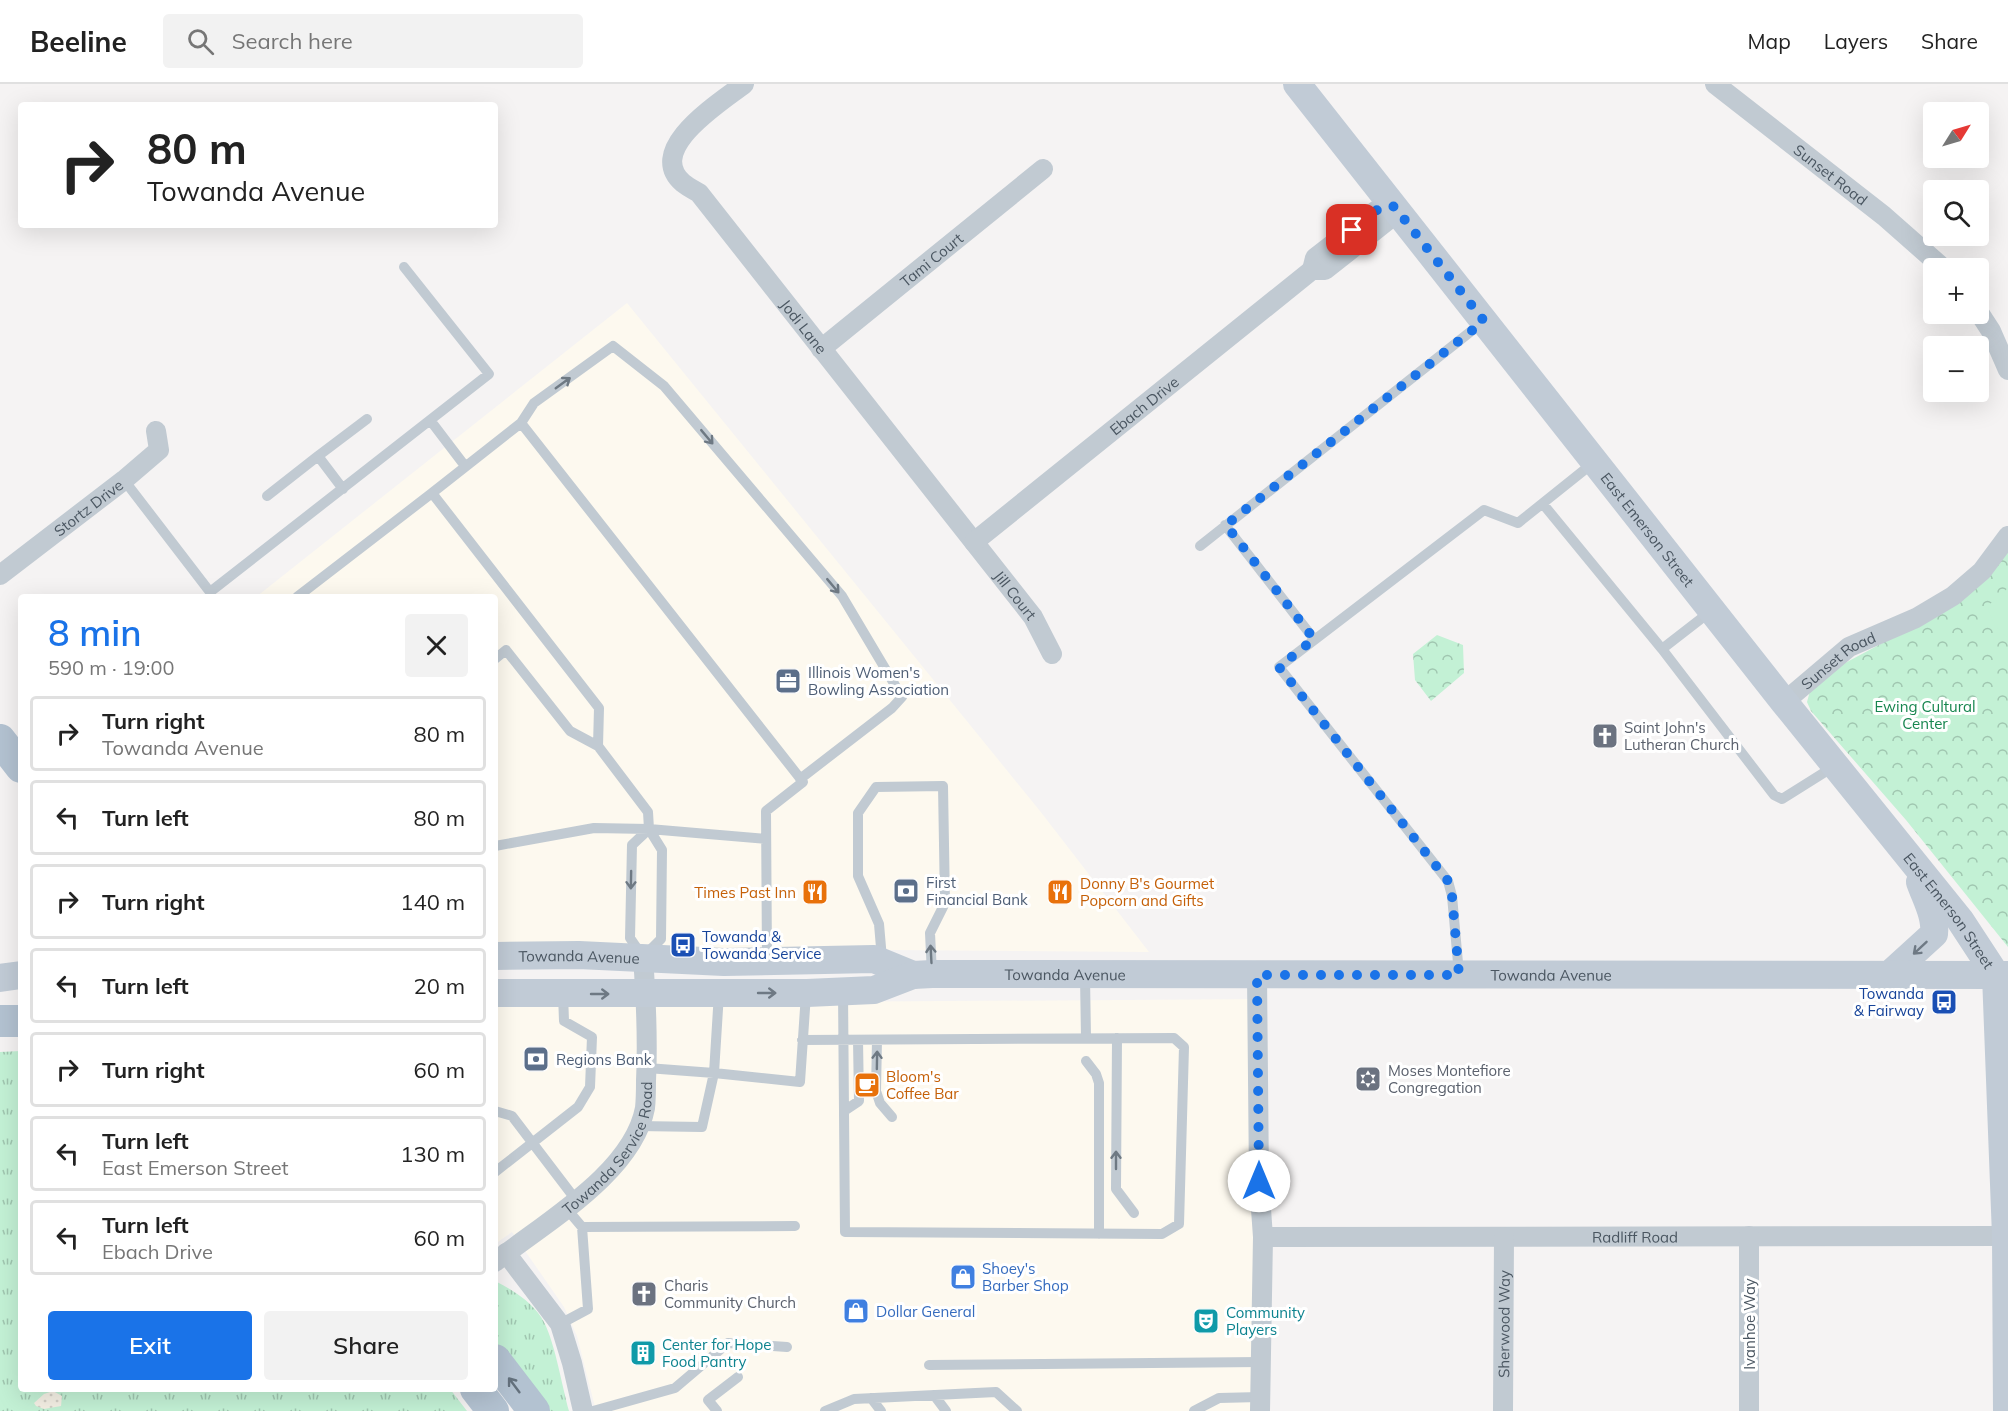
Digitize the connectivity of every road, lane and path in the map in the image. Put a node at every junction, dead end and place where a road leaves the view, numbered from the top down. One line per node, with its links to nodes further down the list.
1 (744, 84): 10 (street, Jodi Lane)
2 (1297, 84): 5 (main road, East Emerson Street)
3 (1716, 84): 6 (street, Sunset Road)
4 (1043, 169): 10 (street, Tami Court)
5 (1391, 208): 8 (main road, East Emerson Street); 26 (street, Ebach Drive)
6 (1932, 258)
7 (404, 267): 13 (lane)
8 (1484, 321): 17 (main road, East Emerson Street); 24 (lane)
9 (1986, 324): 11 (street)
10 (821, 349): 26 (street, Jodi Lane)
11 (2008, 369)
12 (367, 419): 16 (lane)
13 (430, 420): 18 (lane); 20 (lane)
14 (521, 423): 18 (lane); 40 (lane); 40 (lane, one-way to 40)
15 (156, 431): 19 (street, Stortz Drive)
16 (318, 456): 20 (lane); 22 (lane)
17 (1595, 462): 23 (lane); 32 (main road, East Emerson Street)
18 (465, 466): 21 (lane)
19 (124, 480): 28 (street, Stortz Drive); 29 (lane)
20 (343, 489): 30 (lane)
21 (432, 493): 31 (lane); 38 (lane)
22 (267, 496)
23 (1543, 504): 33 (lane); 34 (lane)
24 (1226, 525): 27 (lane); 33 (lane)
25 (2008, 536): 37 (street, Sunset Road)
26 (975, 542): 35 (street, Jill Court)
27 (1200, 546)
28 (0, 575)
29 (207, 594)
30 (209, 594)
31 (301, 594)
32 (1711, 610): 34 (lane); 37 (main road, East Emerson Street)
33 (1314, 639): 54 (lane)
34 (1662, 649): 39 (lane)
35 (1053, 654)
36 (498, 656): 38 (lane)
37 (1784, 702): 39 (main road, East Emerson Street)
38 (598, 746): 41 (lane)
39 (1836, 766): 44 (main road, East Emerson Street)
40 (800, 779): 42 (lane)
41 (649, 829): 42 (lane); 43 (lane); 46 (lane); 46 (lane, one-way to 46)
42 (766, 838): 47 (lane)
43 (498, 845)
44 (1910, 858): 49 (main road, one-way to 49); 55 (main road, East Emerson Street)
45 (498, 956): 46 (main road, Towanda Avenue)
46 (643, 957): 47 (main road, Towanda Avenue); 59 (street, Towanda Service Road)
47 (767, 962): 51 (main road, Towanda Avenue)
48 (1084, 974): 52 (main road, Towanda Avenue); 53 (main road, Towanda Avenue); 66 (lane)
49 (1890, 974): 54 (main road, Towanda Avenue); 55 (main road, Towanda Avenue)
50 (18, 975): 56 (main road)
51 (883, 975): 52 (main road, Towanda Avenue); 52 (lane, one-way to 51); 57 (main road)
52 (923, 975)
53 (1257, 975): 54 (main road, Towanda Avenue); 87 (street)
54 (1459, 975)
55 (2002, 975): 73 (main road)
56 (0, 978)
57 (843, 991): 61 (main road); 69 (lane)
58 (498, 993): 62 (main road)
59 (645, 993): 60 (main road); 62 (main road, one-way to 59); 74 (street, Towanda Service Road)
60 (719, 993): 61 (main road, one-way to 61); 75 (lane)
61 (807, 993): 68 (lane)
62 (564, 994): 80 (lane)
63 (18, 1017): 64 (main road)
64 (0, 1020): 65 (main road)
65 (18, 1021)
66 (1086, 1038): 67 (lane); 71 (lane)
67 (1117, 1038): 83 (lane, one-way to 67); 86 (lane)
68 (802, 1040): 69 (lane); 75 (lane)
69 (843, 1040): 70 (lane); 77 (lane)
70 (858, 1040): 71 (lane); 77 (lane)
71 (877, 1040): 78 (lane, one-way to 71)
72 (1086, 1062): 86 (lane)
73 (2004, 1064): 89 (main road)
74 (647, 1068): 75 (lane); 79 (street, Towanda Service Road)
75 (714, 1073): 79 (lane)
76 (498, 1111): 80 (lane)
77 (844, 1111): 86 (lane)
78 (892, 1117)
79 (638, 1126): 82 (street, Towanda Service Road)
80 (532, 1143): 81 (lane); 82 (lane)
81 (498, 1170)
82 (571, 1204): 85 (lane); 91 (street, Towanda Service Road)
83 (1134, 1213)
84 (795, 1226): 85 (lane)
85 (582, 1227): 92 (lane)
86 (1099, 1234)
87 (1263, 1236): 90 (street, Radliff Road); 94 (street)
88 (1749, 1236): 89 (street, Radliff Road); 90 (street, Radliff Road); 113 (street, Ivanhoe Way)
89 (2007, 1236): 114 (main road)
90 (1504, 1237): 112 (street, Sherwood Way)
91 (501, 1258): 92 (street)
92 (560, 1324): 104 (street)
93 (787, 1347): 105 (lane)
94 (1261, 1362): 96 (lane); 101 (street)
95 (498, 1364): 103 (main road, one-way to 95)
96 (929, 1365)
97 (738, 1377): 106 (lane)
98 (478, 1392): 102 (main road)
99 (934, 1395): 100 (lane); 109 (lane); 110 (lane)
100 (871, 1398): 107 (lane); 108 (lane)
101 (1260, 1404): 111 (lane)
102 (493, 1411)
103 (534, 1411)
104 (583, 1411)
105 (593, 1411)
106 (717, 1411)
107 (825, 1411)
108 (881, 1411)
109 (946, 1411)
110 (1017, 1411)
111 (1194, 1411)
112 (1503, 1411)
113 (1749, 1411)
114 (2007, 1411)

